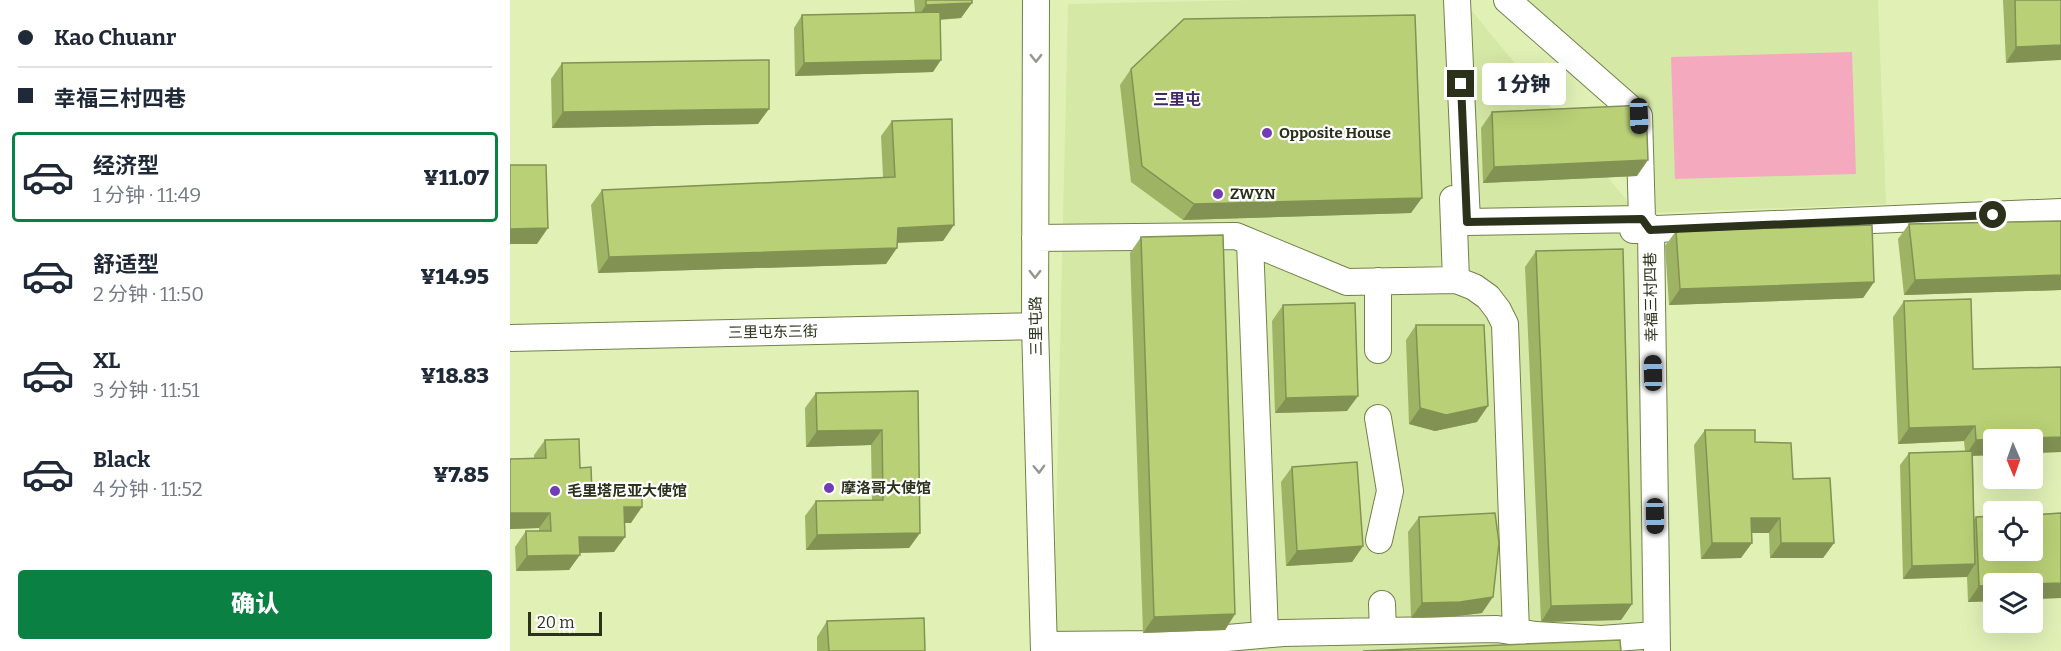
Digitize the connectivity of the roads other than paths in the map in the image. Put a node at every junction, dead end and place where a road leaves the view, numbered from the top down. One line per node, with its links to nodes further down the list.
1 (1036, 0): 8 (street, 三里屯路, one-way to 8)
2 (1445, 0): 7 (street)
3 (1457, 0): 6 (street, 幸福三村四巷)
4 (1507, 0): 6 (street)
5 (2061, 212): 6 (street, 幸福三村四巷)
6 (1646, 225): 7 (street); 21 (street, 幸福三村四巷)
7 (1454, 234): 10 (street)
8 (1035, 238): 9 (street); 12 (street, 三里屯路, one-way to 12)
9 (1250, 242): 11 (street); 20 (street)
10 (1456, 280): 11 (street); 19 (street)
11 (1378, 281): 14 (street)
12 (1035, 326): 13 (street, 三里屯东三街); 22 (street, 三里屯路, one-way to 22)
13 (510, 338)
14 (1378, 350)
15 (1378, 418): 16 (street)
16 (1379, 540)
17 (1382, 604): 18 (street)
18 (1383, 631): 19 (street); 20 (street)
19 (1516, 632): 21 (street)
20 (1264, 634): 22 (street)
21 (1657, 643)
22 (1044, 648)

